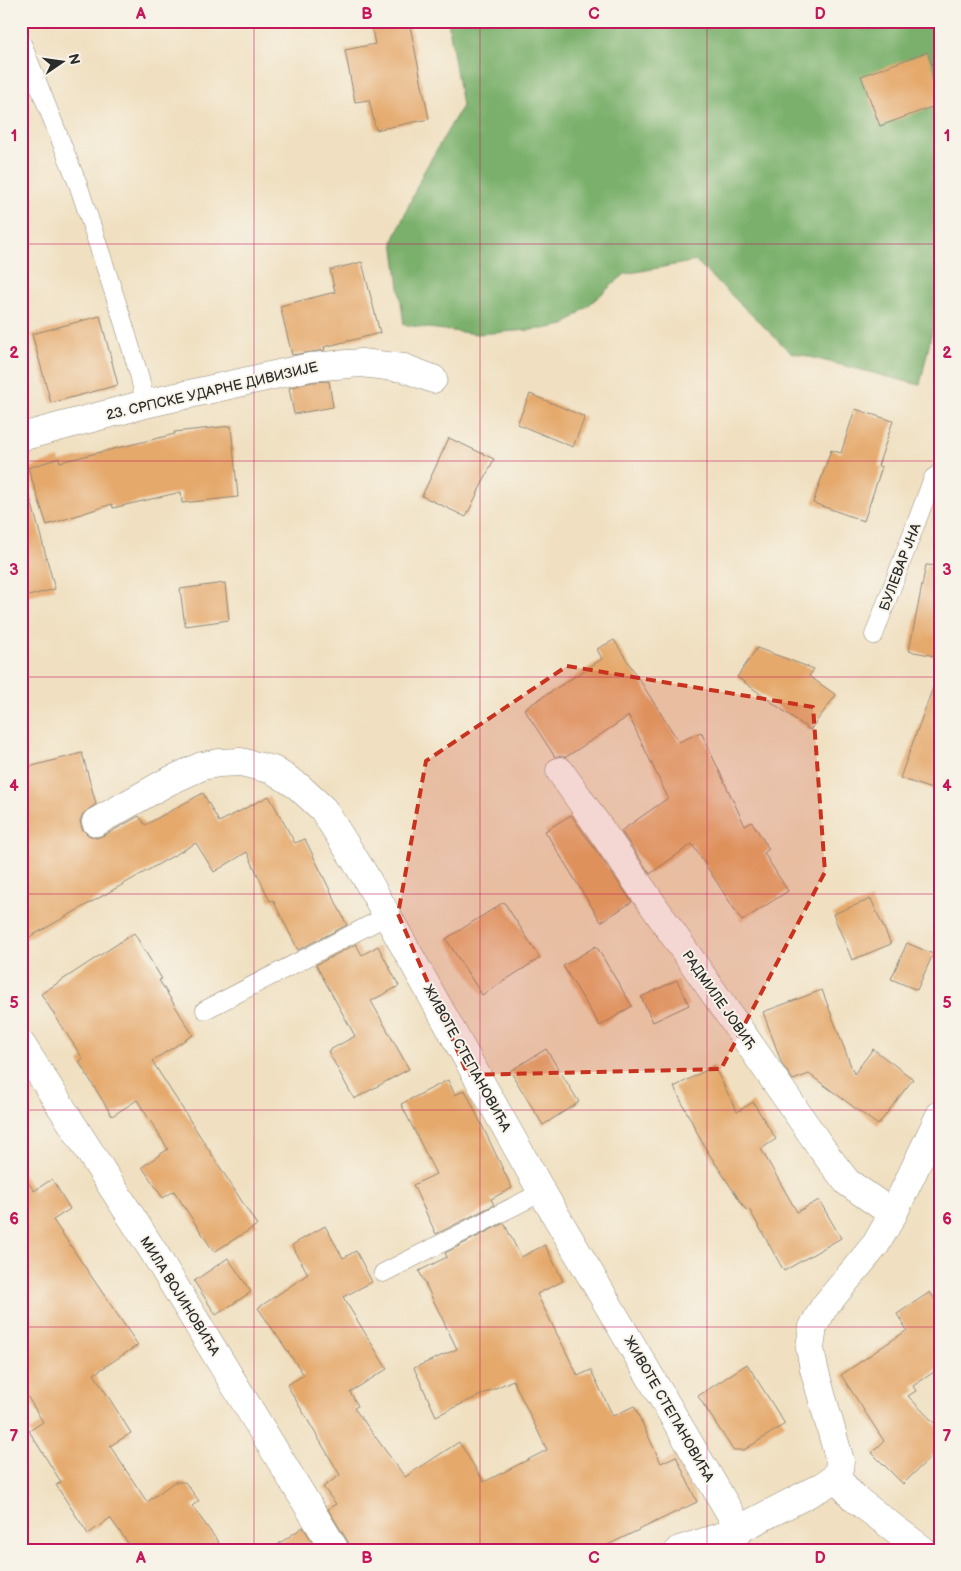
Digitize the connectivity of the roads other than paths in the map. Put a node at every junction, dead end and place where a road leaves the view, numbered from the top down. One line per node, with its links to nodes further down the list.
1 (22, 43): 3 (lane)
2 (433, 379): 3 (street, 23. СРПСКЕ УДАРНЕ ДИВИЗИЈЕ)
3 (145, 404): 4 (street, 23. СРПСКЕ УДАРНЕ ДИВИЗИЈЕ)
4 (21, 437)
5 (940, 474): 6 (lane, БУЛЕВАР ЈНА)
6 (874, 635)
7 (560, 771): 14 (street, РАДМИЛЕ ЈОВИЋ)
8 (96, 822): 9 (street, ЖИВОТЕ СТЕПАНОВИЋА)
9 (388, 916): 10 (lane); 13 (street, ЖИВОТЕ СТЕПАНОВИЋА)
10 (205, 1010)
11 (21, 1044): 18 (street, МИЛА ВОЈИНОВИЋА)
12 (940, 1116): 14 (street)
13 (542, 1192): 15 (lane); 17 (street, ЖИВОТЕ СТЕПАНОВИЋА)
14 (893, 1214): 16 (street)
15 (383, 1273)
16 (836, 1477): 17 (street); 20 (street)
17 (732, 1539): 19 (street)
18 (335, 1550)
19 (679, 1550)
20 (924, 1550)

